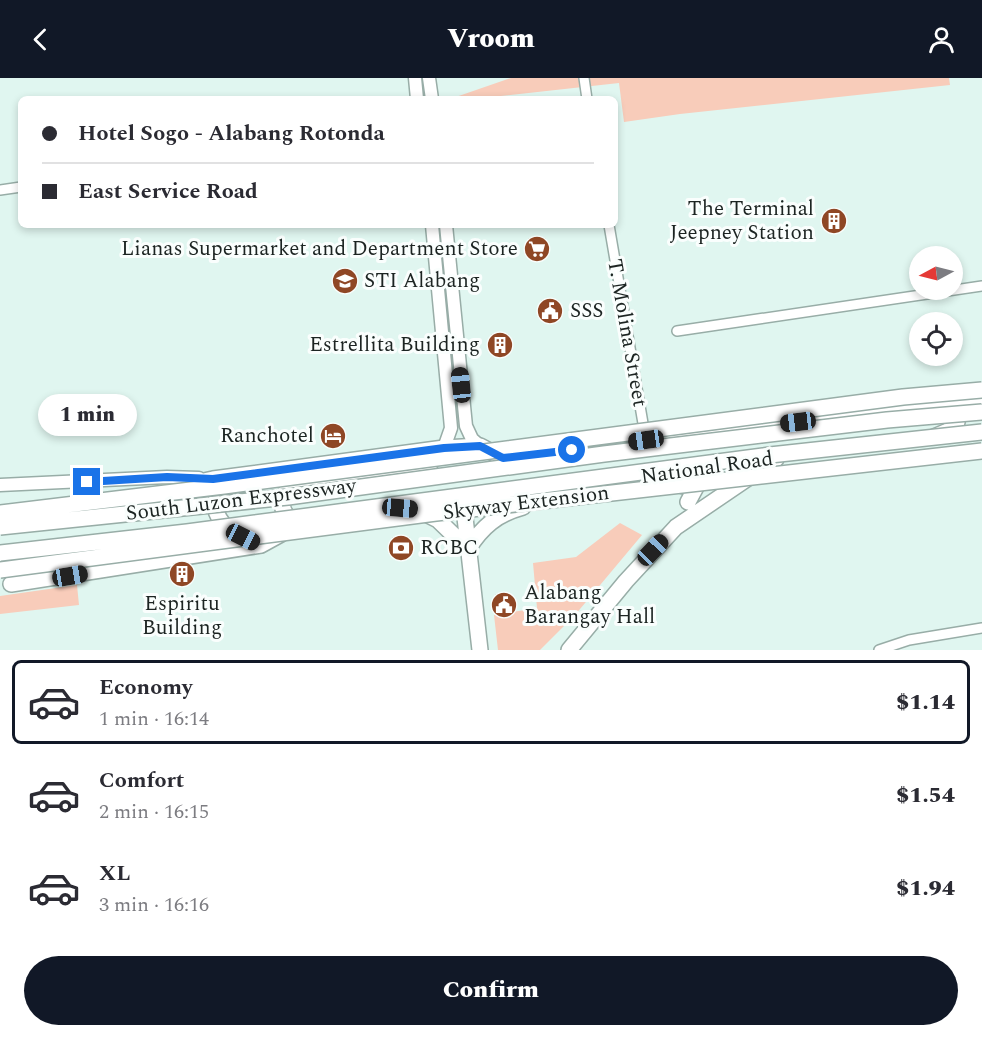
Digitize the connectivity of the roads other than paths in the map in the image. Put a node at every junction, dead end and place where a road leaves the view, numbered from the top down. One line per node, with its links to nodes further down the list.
1 (415, 78): 4 (main road)
2 (429, 78): 5 (main road)
3 (584, 78): 6 (street)
4 (417, 96)
5 (432, 96)
6 (587, 96)
7 (18, 187): 8 (street)
8 (0, 190)
9 (432, 228): 19 (main road)
10 (446, 228): 18 (main road)
11 (610, 228): 21 (street, T. Molina Street)
12 (982, 286): 13 (street)
13 (676, 331)
14 (982, 390): 35 (highway, bridge)
15 (982, 396): 16 (highway, National Road)
16 (950, 404): 21 (highway, National Road); 22 (highway)
17 (982, 412): 37 (highway, South Luzon Expressway, bridge)
18 (466, 426): 19 (main road); 23 (main road)
19 (451, 428): 24 (main road)
20 (982, 434): 22 (highway, National Road); 41 (highway, South Luzon Expressway, bridge)
21 (646, 440): 26 (highway, National Road)
22 (926, 441): 27 (highway, National Road)
23 (480, 446): 24 (highway); 26 (highway)
24 (444, 448): 29 (highway)
25 (982, 451): 42 (highway, Skyway Extension, bridge)
26 (503, 458): 36 (highway, National Road)
27 (776, 459): 28 (highway, National Road); 38 (highway)
28 (728, 465): 31 (highway, National Road); 32 (highway)
29 (213, 479): 30 (main road); 33 (highway); 39 (highway)
30 (0, 485)
31 (463, 500): 34 (highway, National Road); 40 (highway)
32 (688, 502): 38 (highway); 40 (highway)
33 (0, 507)
34 (400, 508): 36 (highway, National Road); 40 (highway)
35 (0, 513)
36 (305, 521): 39 (highway, National Road)
37 (0, 527)
38 (676, 527): 45 (highway)
39 (261, 546): 43 (highway)
40 (468, 549): 46 (highway)
41 (0, 553)
42 (0, 570)
43 (11, 584)
44 (982, 628): 49 (street)
45 (581, 634): 47 (highway); 48 (highway)
46 (480, 650)
47 (564, 650)
48 (569, 650)
49 (879, 650)

